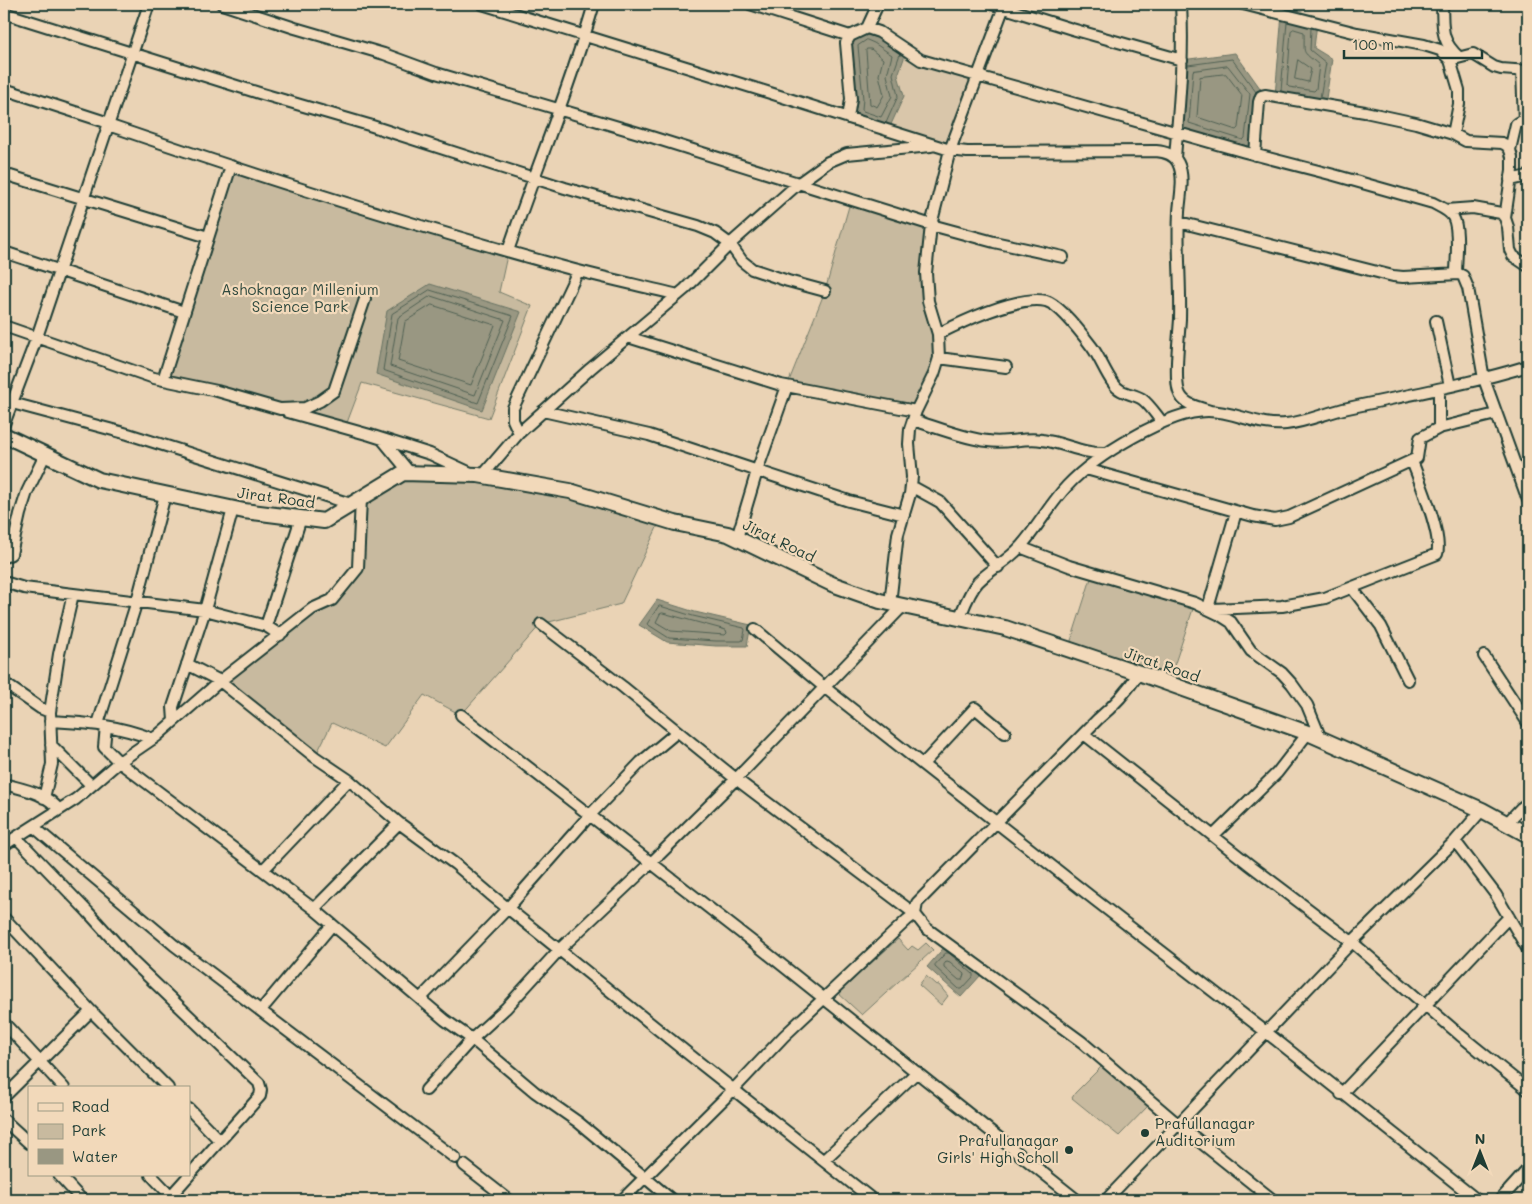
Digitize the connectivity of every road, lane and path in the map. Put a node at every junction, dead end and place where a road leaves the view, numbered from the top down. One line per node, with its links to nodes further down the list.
1 (150, 4): 16 (street)
2 (222, 4): 22 (street)
3 (482, 4): 14 (street)
4 (594, 4): 14 (street)
5 (750, 4): 15 (street)
6 (878, 4): 13 (street)
7 (992, 4): 11 (street)
8 (1181, 4): 18 (street)
9 (1243, 4): 17 (street)
10 (1442, 4): 17 (street)
11 (1004, 6): 18 (street); 20 (street)
12 (4, 13): 16 (street)
13 (867, 28): 15 (street); 20 (street)
14 (585, 36): 22 (street); 23 (street)
15 (850, 36): 23 (street)
16 (134, 53): 25 (street); 36 (street)
17 (1455, 58): 19 (street); 27 (street)
18 (1182, 60): 26 (street)
19 (1525, 71): 24 (street)
20 (977, 76): 26 (street); 29 (street)
21 (4, 89): 25 (street)
22 (560, 110): 36 (street); 38 (street)
23 (848, 118): 28 (street)
24 (1526, 122): 30 (street)
25 (109, 124): 33 (street); 39 (street)
26 (1178, 132): 31 (street); 32 (street)
27 (1453, 134): 30 (street); 31 (street)
28 (936, 146): 29 (street); 38 (street)
29 (950, 150): 32 (street); 43 (street)
30 (1510, 150): 37 (street)
31 (1255, 155): 40 (street)
32 (1176, 158): 42 (street)
33 (231, 166): 44 (street); 46 (street)
34 (4, 174): 39 (street)
35 (1528, 176): 37 (street)
36 (533, 178): 45 (street); 46 (street)
37 (1510, 180): 41 (street)
38 (800, 183): 43 (street); 45 (street)
39 (83, 199): 44 (street); 50 (street)
40 (1446, 210): 41 (street); 52 (street)
41 (1505, 218): 49 (street)
42 (1179, 222): 52 (street); 73 (street)
43 (931, 225): 48 (street); 59 (street)
44 (208, 237): 56 (street)
45 (730, 244): 53 (street); 54 (street)
46 (508, 251): 51 (street)
47 (4, 252): 50 (street)
48 (1063, 257)
49 (1528, 266)
50 (59, 270): 56 (street); 60 (street)
51 (578, 271): 54 (street); 79 (street)
52 (1456, 274): 65 (street)
53 (825, 290)
54 (678, 295): 61 (street)
55 (365, 300): 71 (street)
56 (184, 312): 66 (street)
57 (1436, 321): 68 (street)
58 (4, 326): 60 (street)
59 (938, 334): 62 (street); 76 (street)
60 (37, 337): 66 (street); 70 (street)
61 (628, 337): 67 (street); 72 (street)
62 (939, 358): 64 (street); 75 (street)
63 (1528, 366): 65 (street)
64 (1006, 367)
65 (1484, 379): 68 (street); 74 (street)
66 (163, 380): 71 (street)
67 (787, 386): 75 (street); 86 (street)
68 (1450, 386): 69 (street)
69 (1439, 388): 73 (street); 78 (street)
70 (12, 403): 77 (street); 92 (street)
71 (280, 409): 81 (street)
72 (543, 411): 79 (street); 86 (street)
73 (1210, 411): 76 (street)
74 (1496, 414): 78 (street); 91 (street)
75 (914, 415): 82 (street); 89 (street)
76 (1162, 422): 82 (street)
77 (4, 424)
78 (1439, 428): 84 (street)
79 (519, 433): 88 (street)
80 (4, 435): 83 (main road, Jirat Road)
81 (382, 438): 87 (street); 88 (street)
82 (1106, 453): 85 (street)
83 (45, 455): 90 (main road, Jirat Road); 99 (street)
84 (1412, 461): 94 (street); 102 (street)
85 (1086, 469): 94 (street); 98 (street)
86 (757, 471): 95 (street); 97 (street)
87 (410, 473): 88 (main road, Jirat Road); 92 (main road, Jirat Road)
88 (478, 475): 97 (main road, Jirat Road)
89 (911, 486): 95 (street); 100 (street)
90 (165, 495): 93 (main road, Jirat Road); 104 (street)
91 (1528, 500)
92 (356, 501): 96 (main road, Jirat Road); 112 (street)
93 (233, 509): 96 (main road, Jirat Road); 107 (street)
94 (1236, 512): 106 (street)
95 (904, 515): 105 (street)
96 (301, 518): 110 (street)
97 (737, 538): 105 (main road, Jirat Road)
98 (1020, 547): 100 (street); 106 (street)
99 (4, 557)
100 (998, 566): 108 (street)
101 (4, 582): 103 (street)
102 (1352, 588): 106 (street); 116 (street)
103 (73, 594): 104 (street); 121 (street)
104 (137, 601): 107 (street); 124 (street)
105 (896, 605): 108 (main road, Jirat Road); 119 (street)
106 (1209, 609): 130 (street)
107 (205, 610): 110 (street); 114 (street)
108 (959, 619): 115 (main road, Jirat Road)
109 (541, 624): 125 (street)
110 (266, 626): 112 (street)
111 (755, 629): 119 (street)
112 (280, 635): 117 (street)
113 (1484, 656): 123 (street)
114 (187, 664): 117 (street); 122 (street)
115 (1139, 674): 127 (main road, Jirat Road); 128 (street)
116 (1408, 680)
117 (220, 681): 122 (street); 135 (street)
118 (4, 683): 121 (street)
119 (824, 686): 133 (street); 134 (street)
120 (461, 715): 142 (street)
121 (50, 717): 124 (street); 131 (street)
122 (174, 721): 129 (street)
123 (1528, 723)
124 (102, 725): 129 (street); 132 (street)
125 (677, 732): 134 (street); 142 (street)
126 (1005, 733): 133 (street)
127 (1308, 733): 130 (main road, Jirat Road); 148 (street)
128 (1084, 734): 144 (street); 148 (street)
129 (153, 739): 132 (street)
130 (1322, 739): 141 (main road, Jirat Road)
131 (51, 745): 137 (street); 138 (street)
132 (119, 762): 137 (street); 153 (street)
133 (923, 764): 144 (street)
134 (736, 779): 152 (street); 156 (street)
135 (349, 780): 143 (street); 153 (street)
136 (4, 784): 138 (street)
137 (91, 786): 140 (street)
138 (44, 798): 140 (street)
139 (1528, 804): 145 (street)
140 (59, 810): 146 (street)
141 (1482, 810): 145 (main road, Jirat Road); 150 (street)
142 (590, 815): 152 (street); 154 (street)
143 (398, 823): 154 (street); 155 (street)
144 (997, 823): 156 (street); 169 (street)
145 (1506, 823): 147 (main road, Jirat Road)
146 (34, 827): 149 (street); 166 (street)
147 (1528, 834)
148 (1213, 836): 160 (street)
149 (17, 838): 151 (street); 183 (street)
150 (1455, 841): 157 (street); 160 (street)
151 (4, 846)
152 (651, 863): 161 (street); 164 (street)
153 (263, 870): 155 (street)
154 (508, 908): 161 (street); 163 (street)
155 (314, 909): 159 (street)
156 (915, 914): 164 (street); 182 (street)
157 (1508, 917): 162 (street); 165 (street)
158 (4, 918): 167 (street)
159 (332, 925): 163 (street); 166 (street)
160 (1352, 942): 165 (street); 169 (street)
161 (560, 950): 170 (street); 176 (street)
162 (1528, 950)
163 (420, 999): 170 (street)
164 (823, 999): 172 (street); 176 (street)
165 (1425, 1005): 177 (street); 178 (street)
166 (261, 1010): 185 (street)
167 (91, 1011): 171 (street); 174 (street)
168 (4, 1023): 171 (street)
169 (1266, 1032): 178 (street); 182 (street)
170 (472, 1039): 175 (street); 193 (street)
171 (40, 1062): 173 (street); 179 (street)
172 (917, 1072): 186 (street); 200 (street)
173 (62, 1086)
174 (166, 1086)
175 (426, 1090)
176 (733, 1090): 186 (street); 193 (street)
177 (1528, 1090)
178 (1341, 1094): 203 (street)
179 (4, 1097)
180 (190, 1110): 183 (street)
181 (4, 1120): 184 (street)
182 (1179, 1125): 201 (street); 202 (street)
183 (220, 1141): 189 (street)
184 (28, 1142)
185 (456, 1158)
186 (824, 1160): 199 (street)
187 (464, 1165): 196 (street)
188 (1528, 1169): 204 (street)
189 (190, 1175)
190 (60, 1176): 195 (street)
191 (152, 1176): 194 (street)
192 (189, 1176): 194 (street)
193 (644, 1178): 197 (street); 198 (street)
194 (169, 1198)
195 (82, 1200)
196 (509, 1200)
197 (622, 1200)
198 (672, 1200)
199 (874, 1200)
200 (1076, 1200)
201 (1106, 1200)
202 (1273, 1200)
203 (1477, 1200)
204 (1500, 1200)

